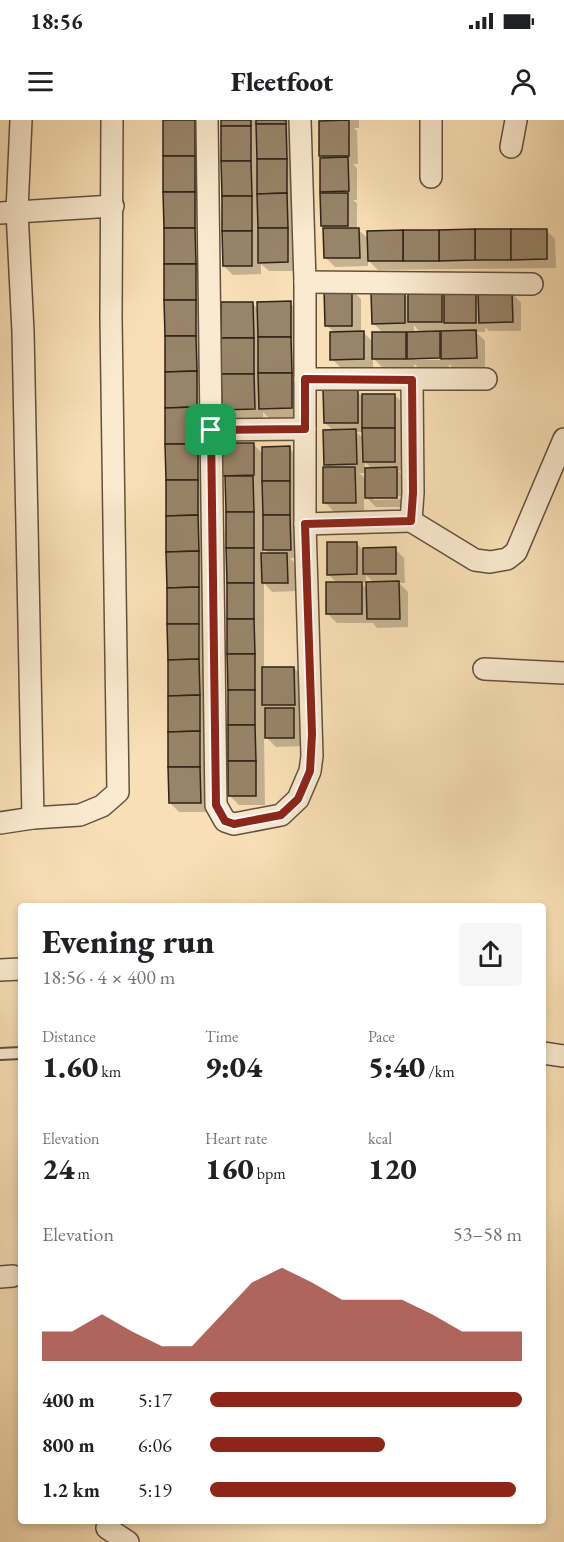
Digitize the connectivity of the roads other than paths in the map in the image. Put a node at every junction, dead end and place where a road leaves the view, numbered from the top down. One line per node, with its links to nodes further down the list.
1 (21, 120): 10 (street)
2 (112, 120): 9 (street)
3 (207, 120): 17 (street)
4 (300, 120): 11 (street)
5 (431, 120): 8 (street)
6 (516, 120): 7 (street)
7 (511, 147)
8 (431, 177)
9 (113, 206): 10 (street); 23 (street)
10 (9, 212): 23 (street)
11 (305, 282): 12 (street); 13 (street)
12 (532, 284)
13 (305, 379): 15 (street); 16 (street)
14 (486, 379): 15 (street)
15 (412, 380): 19 (street)
16 (305, 429): 17 (street); 20 (street)
17 (211, 430): 20 (street)
18 (564, 439): 19 (street)
19 (411, 521): 20 (street)
20 (305, 524)
21 (484, 669): 22 (street)
22 (564, 673)
23 (33, 818): 24 (street)
24 (0, 823)
25 (18, 969): 26 (street)
26 (0, 970)
27 (18, 1053): 29 (lane)
28 (546, 1053): 30 (street)
29 (0, 1054)
30 (564, 1056)
31 (107, 1528): 32 (street)
32 (128, 1542)

